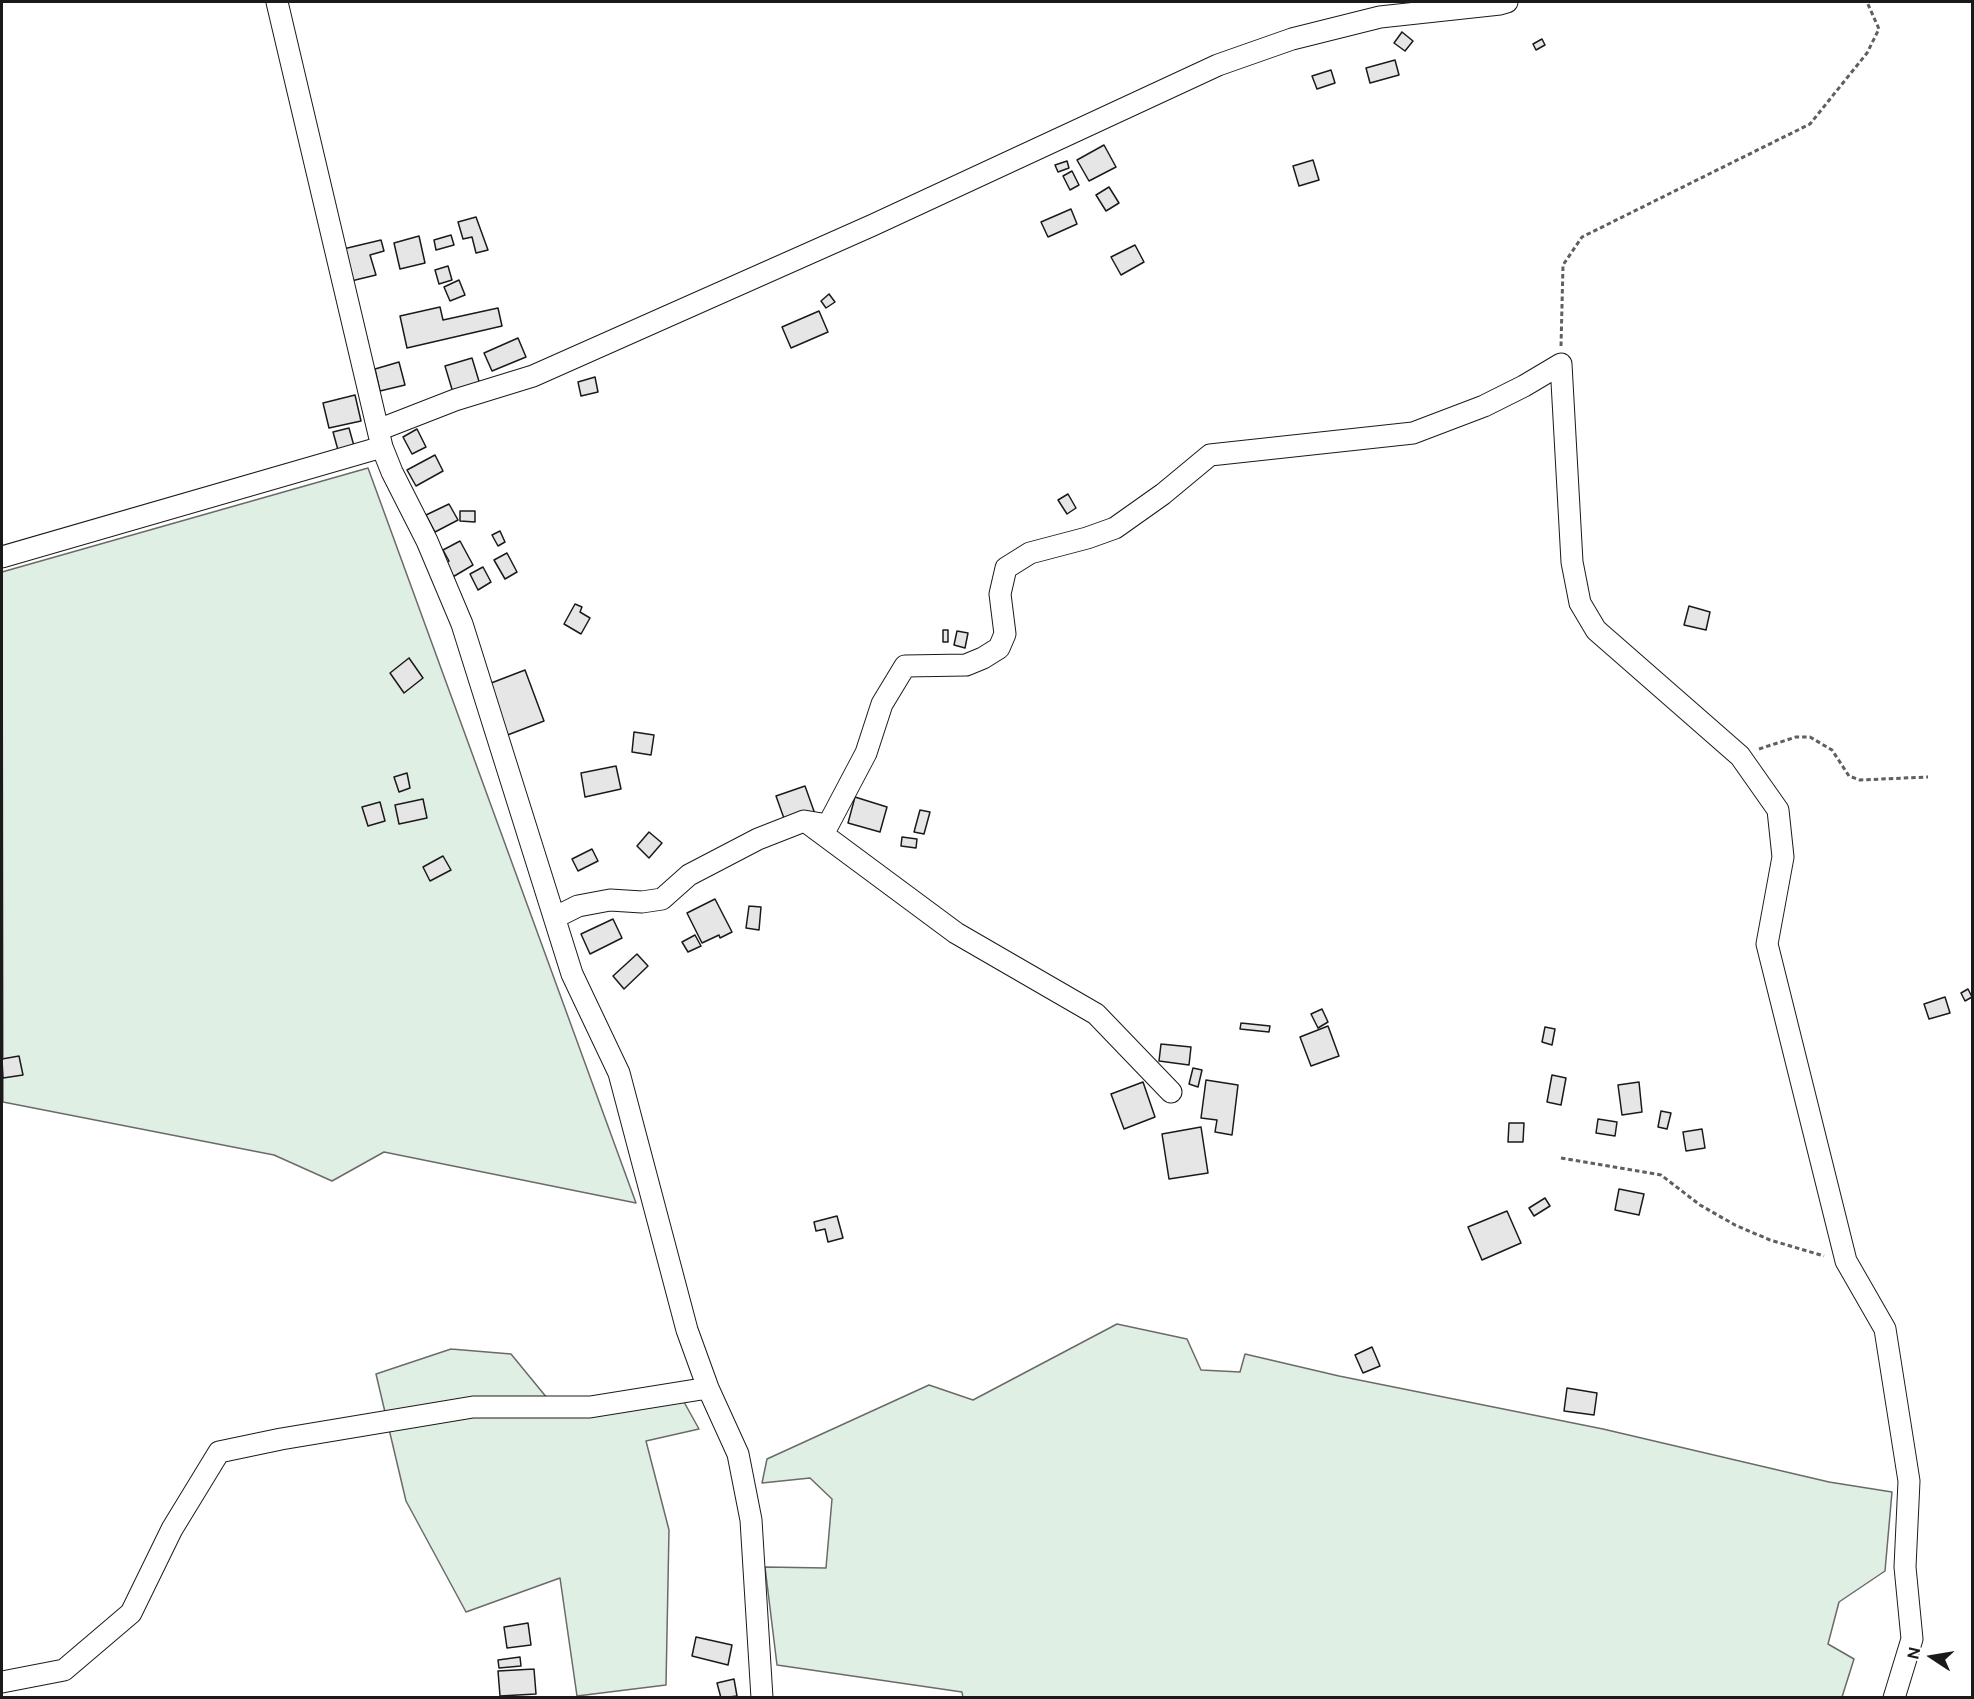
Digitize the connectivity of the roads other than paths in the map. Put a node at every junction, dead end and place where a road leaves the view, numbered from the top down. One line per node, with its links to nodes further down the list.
1 (277, 2): 5 (street)
2 (1507, 2): 5 (street)
3 (1524, 386): 4 (street); 4 (street); 7 (street)
4 (1561, 403): 13 (street)
5 (380, 439): 6 (street); 8 (street)
6 (2, 557)
7 (804, 821): 8 (street); 9 (street)
8 (556, 917): 10 (street)
9 (1171, 1092)
10 (708, 1388): 11 (street); 12 (street)
11 (2, 1682)
12 (762, 1698)
13 (1894, 1698)

